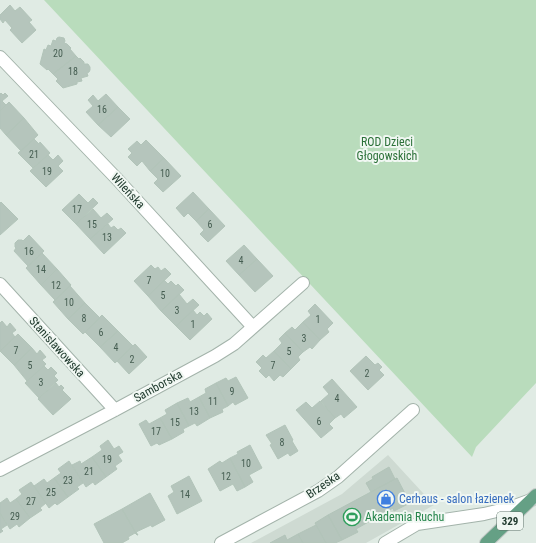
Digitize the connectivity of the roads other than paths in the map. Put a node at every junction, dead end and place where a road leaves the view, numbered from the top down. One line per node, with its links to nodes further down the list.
1 (0, 57): 4 (street, Wileńska)
2 (303, 283): 4 (street, Samborska)
3 (0, 284): 5 (street, Stanisławowska)
4 (252, 327): 5 (street, Samborska)
5 (115, 410): 7 (street, Samborska)
6 (413, 410): 9 (street, Brzeska)
7 (0, 470)
8 (534, 497): 10 (street); 11 (main road, 329)
9 (221, 543)
10 (385, 543)
11 (486, 543)

